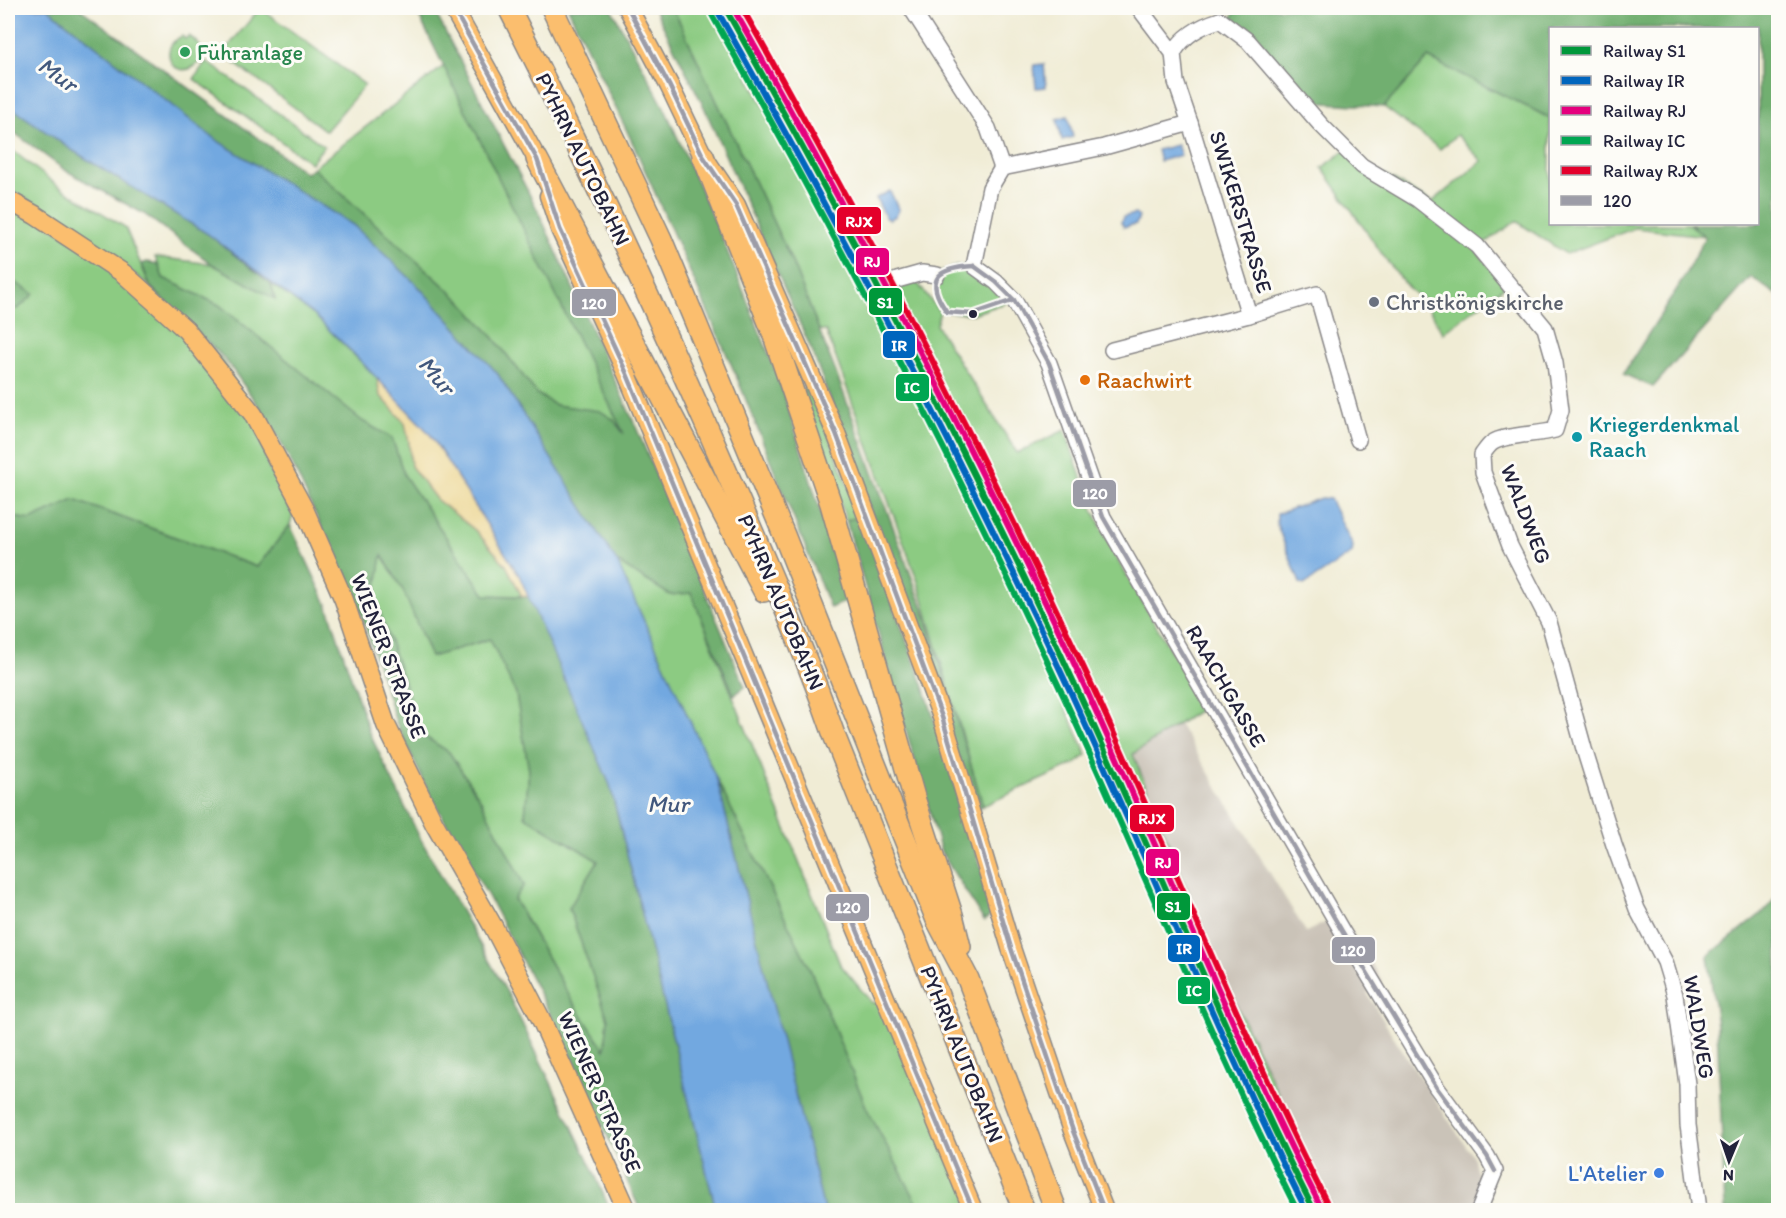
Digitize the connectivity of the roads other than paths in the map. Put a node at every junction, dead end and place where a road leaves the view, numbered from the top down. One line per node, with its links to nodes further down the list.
1 (453, 8): 11 (main road)
2 (508, 8): 19 (highway, PYHRN AUTOBAHN)
3 (552, 8): 20 (highway, PYHRN AUTOBAHN)
4 (628, 8): 10 (main road)
5 (911, 8): 12 (street)
6 (1139, 8): 8 (street)
7 (1223, 14): 8 (street); 27 (street, WALDWEG)
8 (1173, 53): 9 (street, SWIKERSTRASSE)
9 (1190, 123): 12 (street, SWIKERSTRASSE); 16 (street, SWIKERSTRASSE)
10 (703, 156): 20 (highway); 25 (main road)
11 (537, 159): 19 (highway); 22 (main road)
12 (1002, 168): 26 (street, RAACHGASSE)
13 (8, 200): 21 (main road, WIENER STRASSE)
14 (937, 275): 15 (street)
15 (897, 280)
16 (1249, 315): 17 (street); 18 (street)
17 (1112, 350)
18 (1358, 440)
19 (834, 735): 23 (highway, PYHRN AUTOBAHN)
20 (968, 979): 24 (highway, PYHRN AUTOBAHN)
21 (627, 1210)
22 (973, 1210)
23 (1024, 1210)
24 (1056, 1210)
25 (1104, 1210)
26 (1479, 1210)
27 (1699, 1210)

